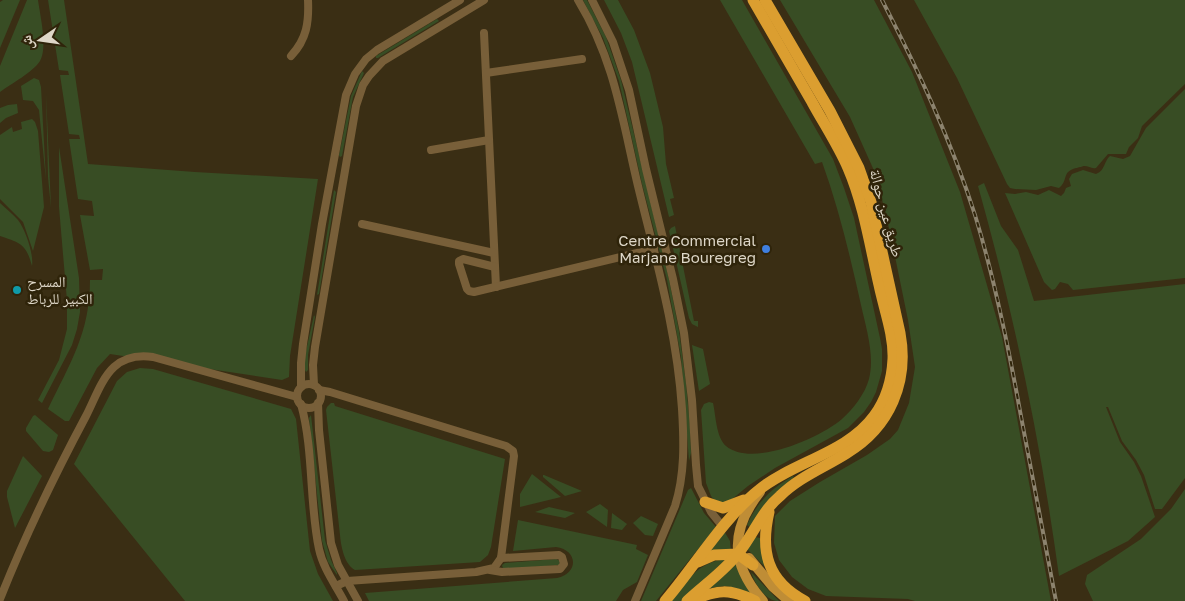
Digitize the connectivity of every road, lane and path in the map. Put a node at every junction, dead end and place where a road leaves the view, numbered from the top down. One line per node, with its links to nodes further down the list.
1 (308, 0): 9 (street)
2 (484, 0): 12 (street)
3 (578, 0): 19 (street)
4 (592, 0): 31 (street)
5 (753, 0): 29 (highway, طريق عين حوالة)
6 (765, 0): 32 (highway, طريق عين حوالة)
7 (454, 1): 10 (street)
8 (484, 33): 13 (street)
9 (291, 56)
10 (366, 59): 12 (street); 16 (street)
11 (582, 59): 13 (street)
12 (376, 67): 17 (street)
13 (486, 73): 14 (street)
14 (489, 140): 15 (street); 20 (street)
15 (431, 150)
16 (332, 172): 17 (street); 23 (street)
17 (345, 174): 24 (street)
18 (362, 224): 20 (street)
19 (654, 249): 22 (street); 44 (street)
20 (494, 253): 21 (street)
21 (495, 267): 22 (street); 22 (street)
22 (496, 287)
23 (310, 303): 24 (street); 25 (street)
24 (322, 305): 26 (street)
25 (301, 387): 26 (street); 27 (street)
26 (317, 388): 28 (street); 35 (street)
27 (299, 401): 28 (street); 40 (street); 41 (street)
28 (318, 403): 39 (street)
29 (773, 480): 30 (highway, طريق عين حوالة); 34 (main road)
30 (748, 499): 31 (highway); 33 (highway)
31 (705, 502): 33 (street)
32 (771, 504): 34 (highway, طريق عين حوالة); 50 (highway)
33 (723, 527): 34 (main road); 36 (highway)
34 (739, 548): 36 (highway); 37 (highway); 46 (highway, طريق عين حوالة); 48 (main road)
35 (501, 558): 38 (street); 38 (street)
36 (694, 564): 45 (highway)
37 (753, 565): 49 (main road)
38 (490, 570): 39 (street)
39 (347, 581): 40 (street); 43 (street)
40 (336, 586): 42 (street)
41 (0, 599)
42 (344, 601)
43 (358, 601)
44 (635, 601)
45 (665, 601)
46 (689, 601): 47 (highway)
47 (755, 601)
48 (764, 601)
49 (789, 601)
50 (805, 601)

